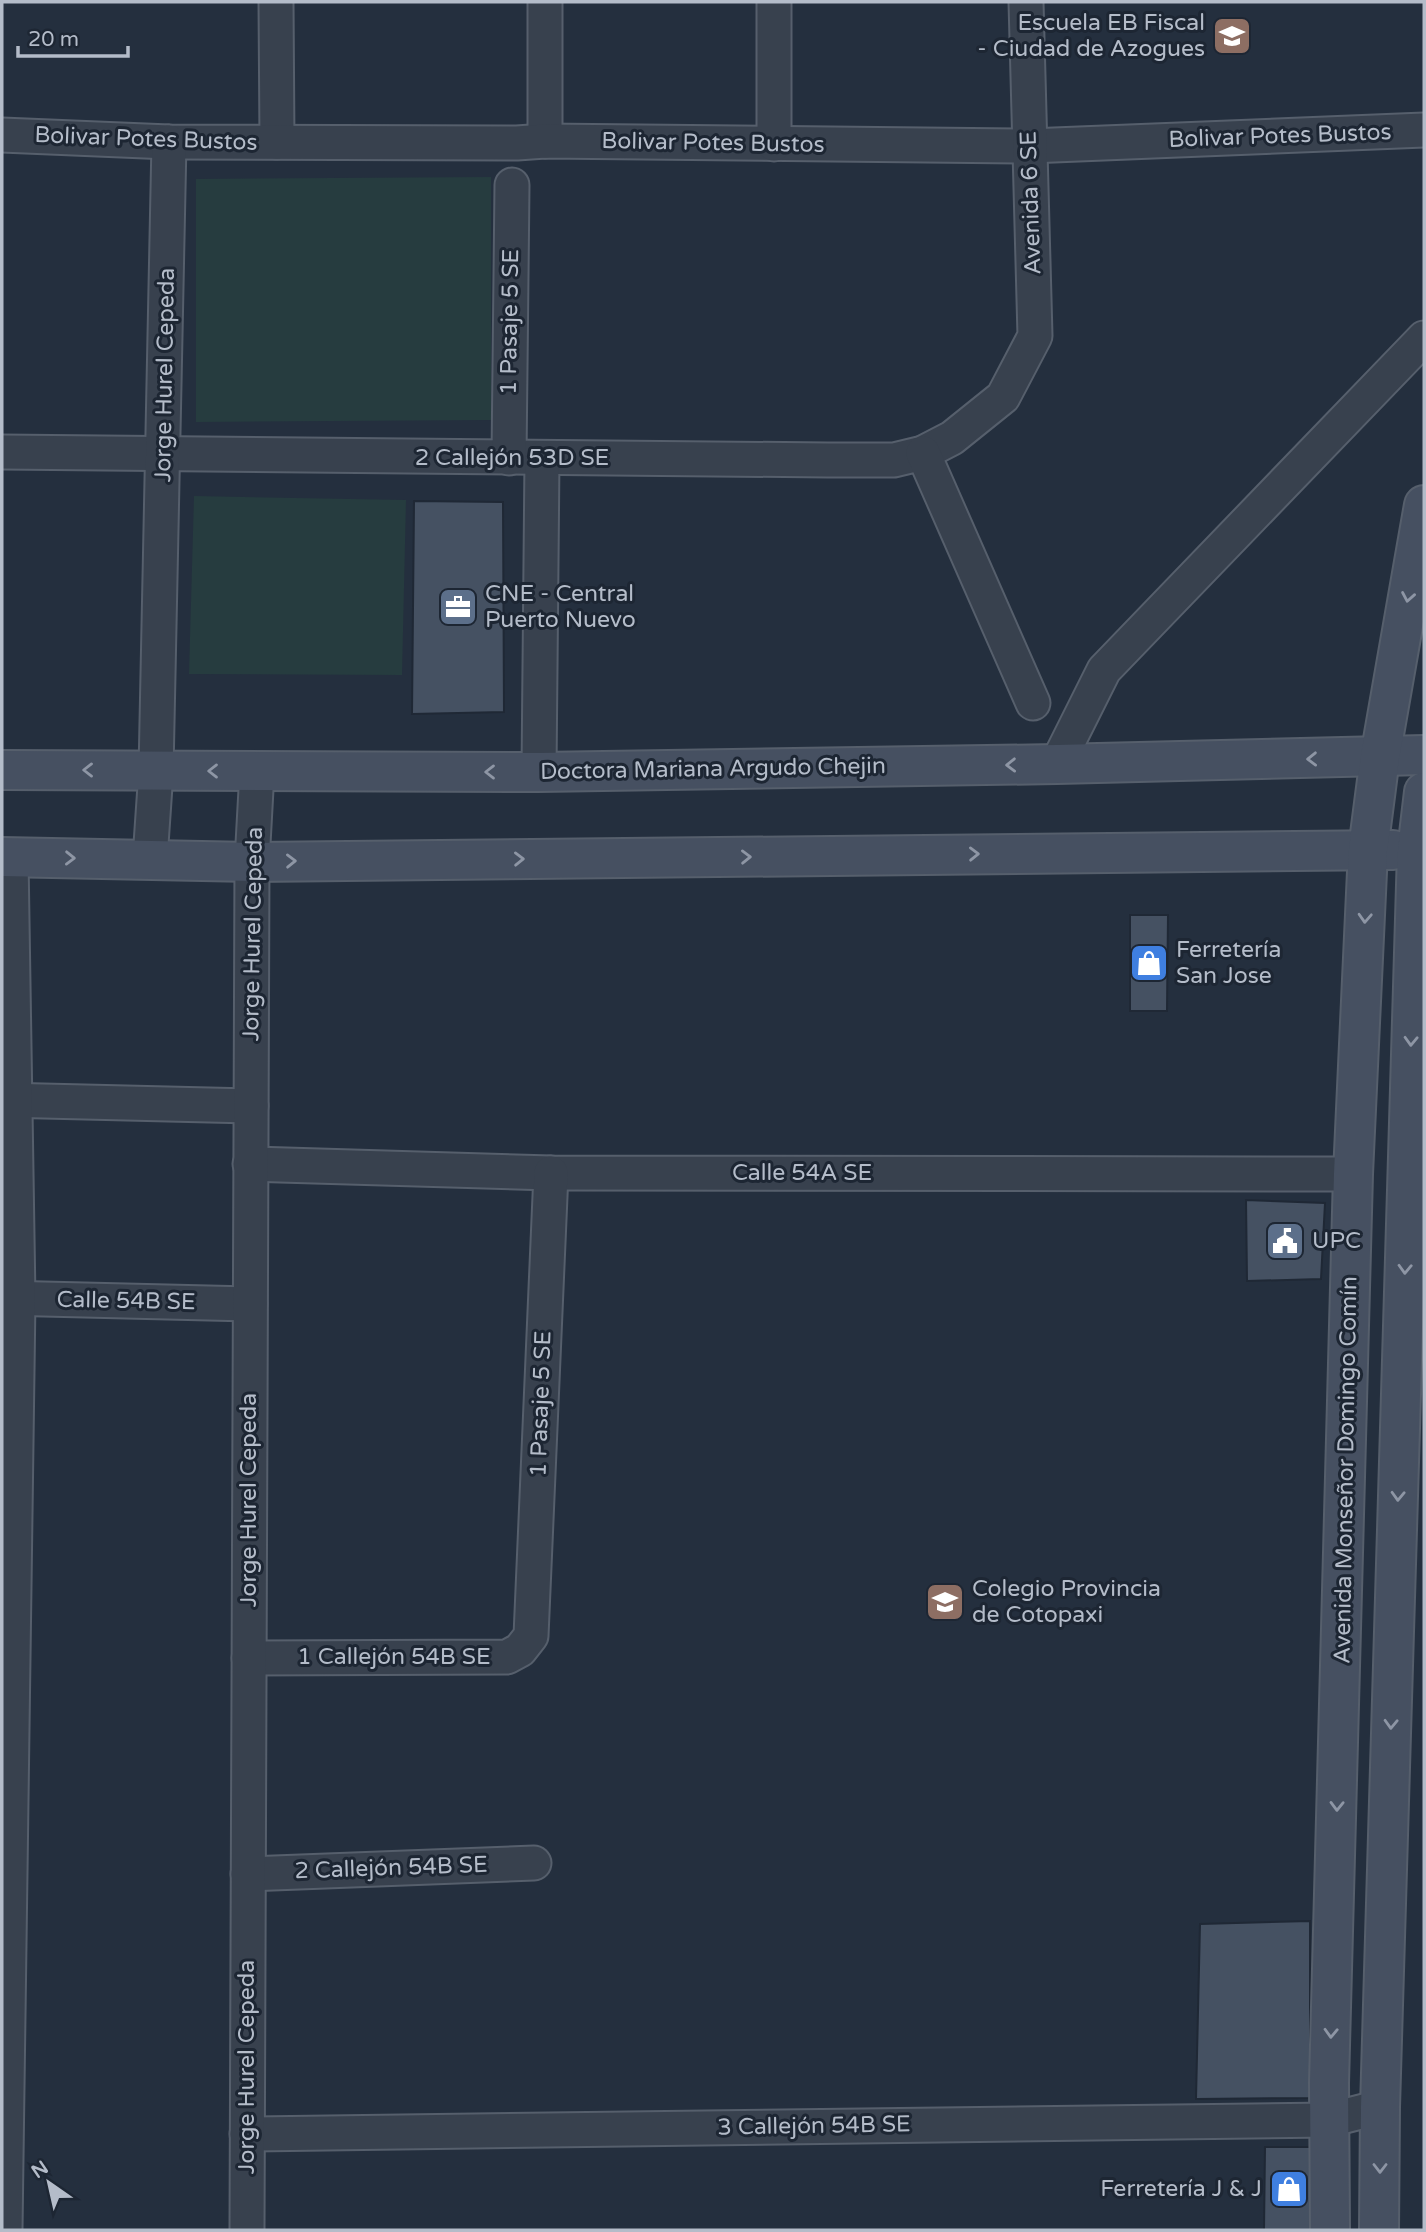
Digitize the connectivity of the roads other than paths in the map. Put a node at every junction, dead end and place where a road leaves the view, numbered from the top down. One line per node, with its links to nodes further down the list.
1 (276, 2): 9 (street)
2 (545, 2): 7 (street)
3 (774, 2): 10 (street)
4 (1026, 2): 11 (street, Avenida 6 SE)
5 (1424, 130): 11 (street, Bolivar Potes Bustos)
6 (2, 135): 8 (street, Bolivar Potes Bustos)
7 (545, 141): 9 (street, Bolivar Potes Bustos); 10 (street, Bolivar Potes Bustos)
8 (169, 142): 9 (street, Bolivar Potes Bustos); 17 (street, Jorge Hurel Cepeda)
9 (277, 142)
10 (774, 144): 11 (street, Bolivar Potes Bustos)
11 (1029, 146): 14 (street, Avenida 6 SE)
12 (512, 185): 18 (street, 1 Pasaje 5 SE)
13 (1424, 338): 24 (street)
14 (1003, 397): 16 (street, 2 Callejón 53D SE)
15 (2, 452): 17 (street, 2 Callejón 53D SE)
16 (923, 453): 19 (street, 2 Callejón 53D SE); 21 (street)
17 (163, 455): 18 (street, 2 Callejón 53D SE); 26 (street, Jorge Hurel Cepeda)
18 (509, 458): 19 (street, 2 Callejón 53D SE)
19 (542, 458): 28 (street)
20 (1424, 505): 23 (main road, Avenida Monseñor Domingo Comín, one-way to 23)
21 (1033, 703)
22 (1424, 755): 23 (main road, Doctora Mariana Argudo Chejin)
23 (1380, 757): 24 (main road, Doctora Mariana Argudo Chejin, one-way to 24); 30 (main road, Avenida Monseñor Domingo Comín)
24 (1057, 764): 28 (main road, Doctora Mariana Argudo Chejin, one-way to 28)
25 (2, 770): 26 (main road, Doctora Mariana Argudo Chejin, one-way to 25)
26 (156, 771): 27 (main road, Doctora Mariana Argudo Chejin, one-way to 26); 33 (street, Jorge Hurel Cepeda)
27 (257, 771): 28 (main road, Doctora Mariana Argudo Chejin, one-way to 27); 34 (street, Jorge Hurel Cepeda)
28 (540, 772)
29 (1424, 792): 31 (main road)
30 (1368, 850): 31 (main road); 34 (main road, one-way to 30); 39 (main road, Avenida Monseñor Domingo Comín, one-way to 39)
31 (1421, 851): 46 (main road, one-way to 46)
32 (6, 858): 33 (main road, one-way to 33); 35 (street)
33 (150, 859): 34 (main road)
34 (252, 862): 36 (street, Jorge Hurel Cepeda)
35 (8, 1100): 36 (street); 40 (street)
36 (251, 1106): 37 (street, Jorge Hurel Cepeda)
37 (250, 1164): 38 (street, Calle 54A SE); 41 (street, Jorge Hurel Cepeda)
38 (551, 1173): 39 (street, Calle 54A SE); 42 (street, 1 Pasaje 5 SE)
39 (1353, 1174): 47 (main road, Avenida Monseñor Domingo Comín, one-way to 47)
40 (10, 1298): 41 (street, Calle 54B SE); 49 (street)
41 (250, 1304): 43 (street, Jorge Hurel Cepeda)
42 (531, 1636): 43 (street, 1 Callejón 54B SE)
43 (249, 1658): 45 (street, Jorge Hurel Cepeda)
44 (534, 1863): 45 (street, 2 Callejón 54B SE)
45 (248, 1874): 48 (street, Jorge Hurel Cepeda)
46 (1380, 2107): 47 (street, 3 Callejón 54B SE); 52 (main road, one-way to 52)
47 (1329, 2120): 48 (street, 3 Callejón 54B SE); 51 (main road, Avenida Monseñor Domingo Comín)
48 (247, 2134): 50 (street, Jorge Hurel Cepeda)
49 (5, 2230)
50 (247, 2230)
51 (1330, 2230)
52 (1379, 2230)

